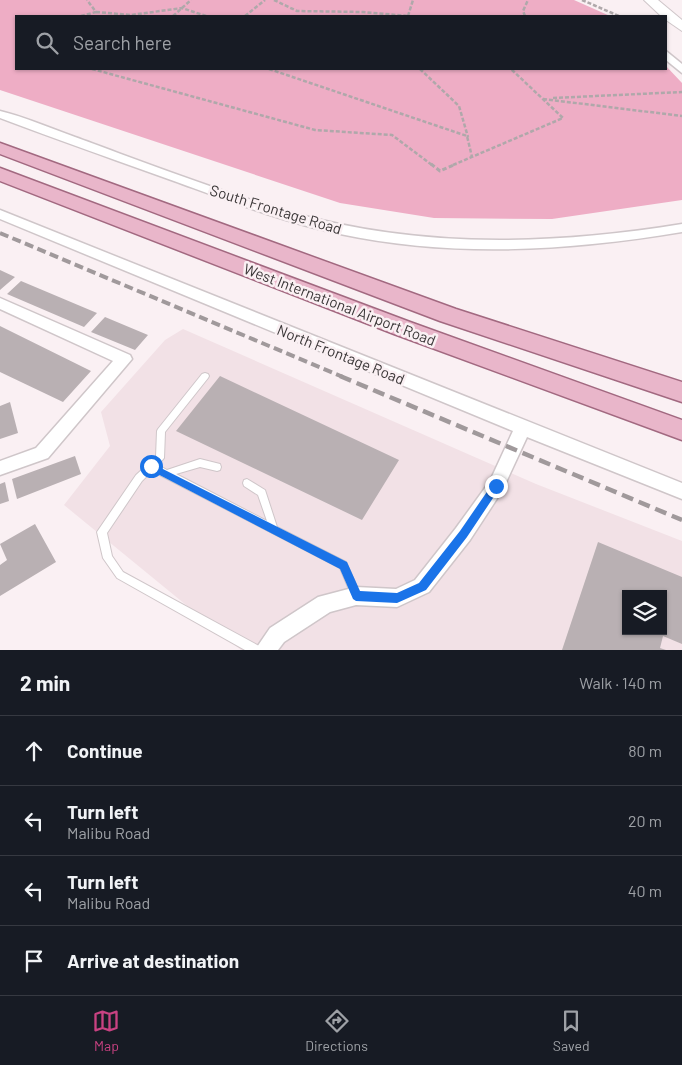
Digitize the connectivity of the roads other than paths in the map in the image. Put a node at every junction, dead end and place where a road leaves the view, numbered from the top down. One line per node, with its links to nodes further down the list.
1 (650, 0): 2 (main road)
2 (682, 27)
3 (667, 55): 4 (street)
4 (682, 70)
5 (0, 114): 9 (street, South Frontage Road)
6 (0, 148): 12 (main road, West International Airport Road)
7 (0, 174): 14 (main road, West International Airport Road)
8 (0, 214): 13 (street, North Frontage Road)
9 (682, 228)
10 (0, 303): 17 (street)
11 (205, 376): 15 (lane)
12 (682, 392)
13 (523, 428): 20 (street, North Frontage Road); 22 (street)
14 (682, 430)
15 (151, 466): 18 (lane); 23 (lane)
16 (216, 467): 18 (lane)
17 (0, 468)
18 (165, 474): 21 (lane)
19 (247, 483): 21 (lane)
20 (682, 491)
21 (274, 530): 22 (lane)
22 (356, 596): 24 (street)
23 (255, 650)
24 (265, 650)

